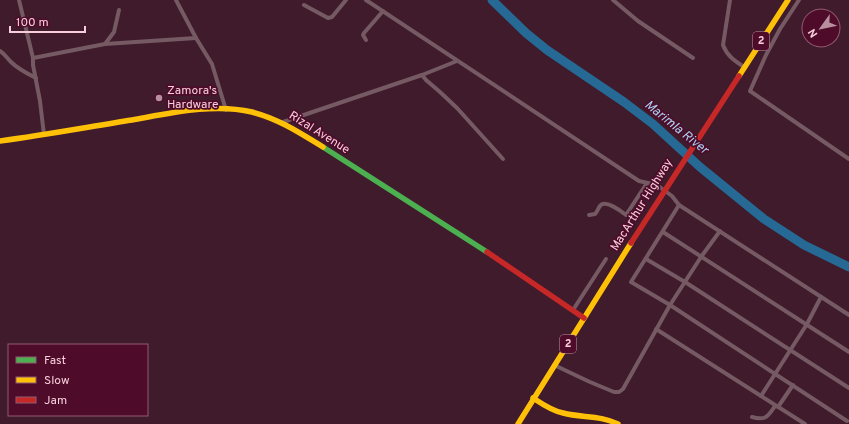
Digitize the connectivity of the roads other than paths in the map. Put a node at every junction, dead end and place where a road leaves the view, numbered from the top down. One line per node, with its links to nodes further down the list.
1 (19, 0): 16 (street)
2 (176, 0): 12 (street)
3 (346, 0): 9 (street)
4 (366, 0): 11 (street)
5 (613, 0): 17 (street)
6 (730, 0): 19 (street)
7 (788, 0): 19 (main road, MacArthur Highway / 2)
8 (799, 0): 27 (street)
9 (304, 5)
10 (120, 10): 14 (street)
11 (384, 11): 13 (street); 18 (street)
12 (196, 38): 14 (street); 22 (street)
13 (366, 40)
14 (105, 44): 16 (street)
15 (0, 51): 21 (street)
16 (33, 58): 21 (street)
17 (693, 58)
18 (457, 61): 20 (street); 28 (street)
19 (744, 67): 41 (main road, MacArthur Highway / 2)
20 (422, 75): 23 (street); 26 (street)
21 (36, 78): 24 (street)
22 (226, 110): 23 (main road, Rizal Avenue); 24 (main road, Rizal Avenue)
23 (283, 122): 39 (main road, Rizal Avenue)
24 (44, 135): 25 (main road, Rizal Avenue)
25 (0, 141)
26 (503, 159)
27 (849, 159)
28 (647, 183): 29 (street); 30 (street)
29 (679, 205): 31 (street); 32 (street)
30 (589, 215)
31 (720, 231): 33 (street); 37 (street)
32 (663, 232): 33 (street); 35 (street)
33 (701, 257): 36 (street); 42 (street)
34 (606, 259): 39 (street)
35 (646, 259): 36 (street); 38 (street)
36 (685, 282): 38 (street); 44 (street)
37 (821, 297): 40 (street); 42 (street)
38 (670, 305): 43 (street); 47 (street)
39 (573, 310): 41 (main road, Rizal Avenue)
40 (849, 315)
41 (584, 318): 46 (main road, MacArthur Highway / 2)
42 (807, 324): 44 (street); 45 (street)
43 (656, 329): 46 (street); 50 (street)
44 (790, 349): 47 (street); 49 (street)
45 (849, 352)
46 (554, 365): 51 (main road, MacArthur Highway / 2)
47 (776, 373): 48 (street); 50 (street)
48 (793, 384): 52 (street); 54 (street)
49 (849, 388)
50 (761, 396): 52 (street)
51 (533, 398): 55 (main road, MacArthur Highway / 2); 56 (main road)
52 (777, 406): 53 (street); 57 (street)
53 (752, 417)
54 (847, 421)
55 (518, 424)
56 (618, 424)
57 (805, 424)

